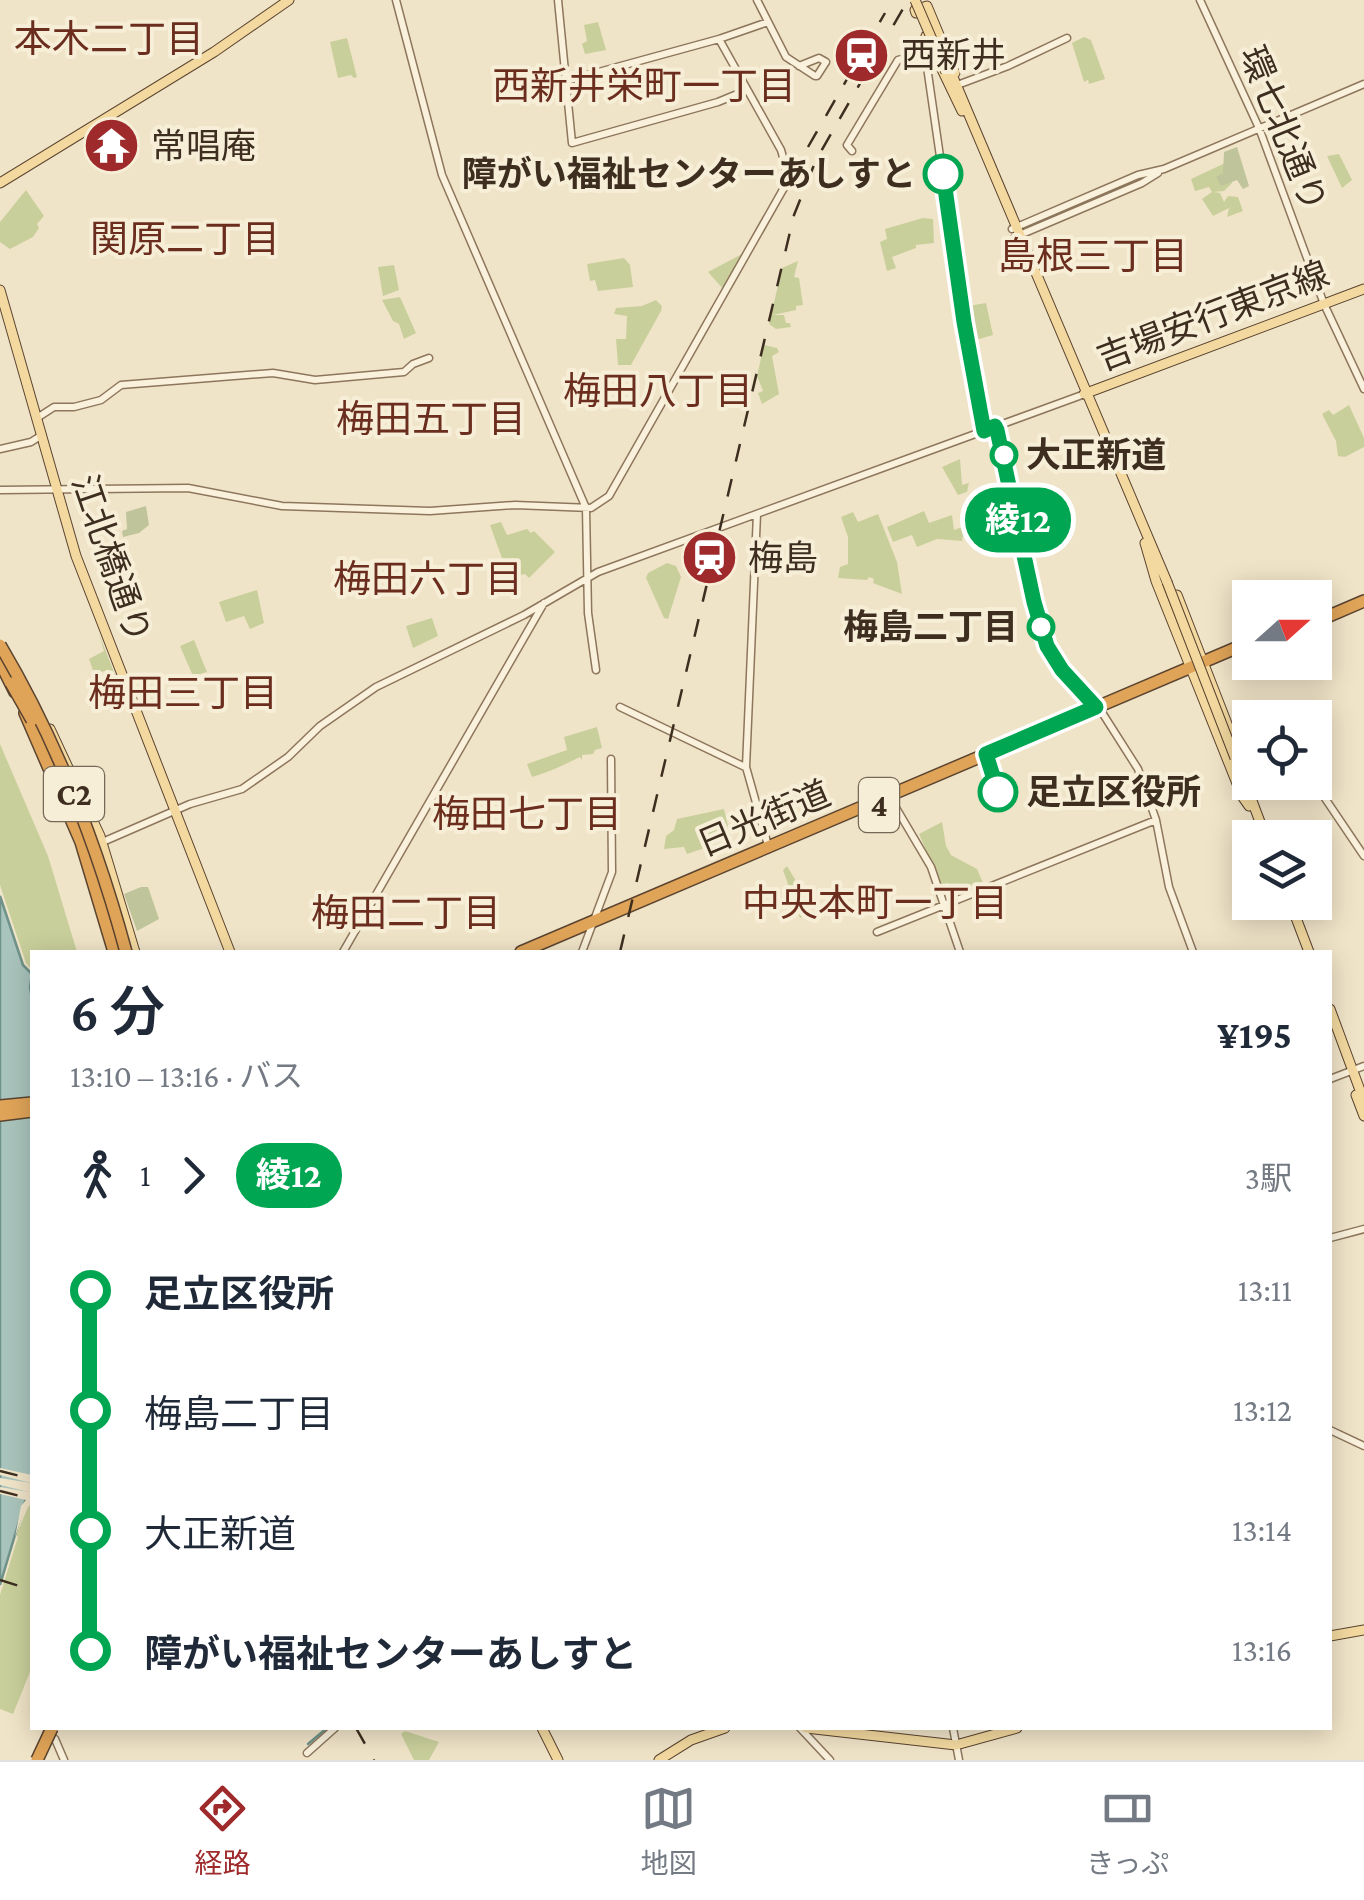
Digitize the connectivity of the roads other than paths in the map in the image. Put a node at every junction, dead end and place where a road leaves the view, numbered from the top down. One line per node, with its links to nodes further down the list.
1 (289, 0): 19 (main road)
2 (396, 0): 34 (street)
3 (558, 0): 12 (street)
4 (758, 0): 7 (street)
5 (918, 0): 16 (main road, bridge)
6 (1200, 0): 17 (street, 環七北通り)
7 (768, 22): 9 (street); 11 (street)
8 (1067, 38): 13 (street)
9 (719, 39): 12 (street); 15 (street)
10 (928, 51): 13 (main road); 16 (main road); 18 (street); 29 (street)
11 (799, 66)
12 (566, 80): 15 (street)
13 (960, 84): 16 (main road)
14 (1364, 84): 17 (street)
15 (747, 90): 34 (street)
16 (964, 110): 20 (main road)
17 (1259, 128): 20 (street); 23 (street, 環七北通り)
18 (852, 151)
19 (0, 183)
20 (1016, 232): 26 (main road)
21 (1364, 289): 23 (main road, 吉場安行東京線)
22 (0, 290): 27 (main road, 江北橋通り)
23 (1324, 304): 25 (street, 環七北通り); 26 (main road, 吉場安行東京線)
24 (428, 358): 27 (street)
25 (1364, 389)
26 (1084, 394): 28 (street); 36 (main road)
27 (37, 418): 30 (main road, 江北橋通り)
28 (995, 426): 29 (street); 49 (street)
29 (984, 431): 35 (street)
30 (42, 434): 31 (street); 33 (main road, 江北橋通り)
31 (0, 450)
32 (0, 490): 33 (street)
33 (57, 490): 34 (street); 56 (main road, 江北橋通り)
34 (586, 508): 37 (street)
35 (756, 514): 37 (street); 52 (street)
36 (1147, 540): 45 (main road); 55 (main road, bridge)
37 (588, 577): 39 (street); 46 (street)
38 (1364, 599): 40 (highway)
39 (545, 602): 56 (street); 73 (street)
40 (1332, 612)
41 (0, 642): 50 (highway, C2, bridge); 59 (main road)
42 (1232, 652): 45 (highway, 日光街道 / 4)
43 (0, 655): 59 (main road)
44 (0, 662): 47 (highway, C2)
45 (1199, 666): 49 (highway, 日光街道 / 4); 55 (main road)
46 (596, 670)
47 (11, 683): 69 (highway, bridge); 70 (highway, C2, bridge)
48 (620, 707): 52 (street)
49 (1098, 709): 53 (highway, 日光街道 / 4); 57 (street)
50 (55, 751): 66 (highway, C2, bridge); 71 (highway, bridge)
51 (611, 759): 64 (street)
52 (746, 768): 60 (street)
53 (890, 798): 60 (highway, 日光街道 / 4); 62 (street)
54 (1326, 800): 61 (street)
55 (1251, 805): 58 (main road)
56 (173, 812): 59 (street); 72 (main road, 江北橋通り)
57 (1156, 820): 62 (street); 78 (street)
58 (1256, 820)
59 (96, 844): 67 (main road); 68 (main road)
60 (769, 849): 64 (highway, 日光街道 / 4)
61 (1364, 856)
62 (945, 906): 65 (street); 77 (street)
63 (1294, 920): 79 (main road)
64 (594, 924): 74 (highway, 日光街道 / 4); 75 (highway, 日光街道 / 4); 76 (street)
65 (877, 932)
66 (123, 950)
67 (123, 950)
68 (123, 950)
69 (123, 950)
70 (123, 950)
71 (124, 950)
72 (229, 950)
73 (344, 950)
74 (526, 950)
75 (538, 950)
76 (583, 950)
77 (959, 950)
78 (1193, 950)
79 (1305, 950)
80 (1332, 1015): 83 (main road)
81 (1332, 1030): 83 (main road)
82 (1364, 1066): 83 (street)
83 (1350, 1071): 84 (street); 85 (main road); 90 (main road)
84 (1332, 1078)
85 (1364, 1101)
86 (30, 1102): 87 (highway)
87 (0, 1106)
88 (30, 1111): 89 (highway)
89 (0, 1115)
90 (1364, 1116)
91 (1364, 1228): 92 (street)
92 (1332, 1237)
93 (1332, 1431): 94 (street)
94 (1363, 1446): 95 (street)
95 (1364, 1456)
96 (1363, 1629): 97 (main road)
97 (1332, 1636)
98 (51, 1730): 108 (highway, bridge); 109 (street)
99 (333, 1730): 107 (street)
100 (543, 1730): 110 (main road)
101 (719, 1730): 111 (main road)
102 (805, 1730): 112 (street)
103 (821, 1730): 106 (main road)
104 (952, 1730): 106 (street)
105 (1010, 1730): 106 (main road)
106 (956, 1745): 113 (street)
107 (307, 1753)
108 (35, 1760)
109 (64, 1760)
110 (558, 1760)
111 (660, 1760)
112 (830, 1760)
113 (959, 1760)

